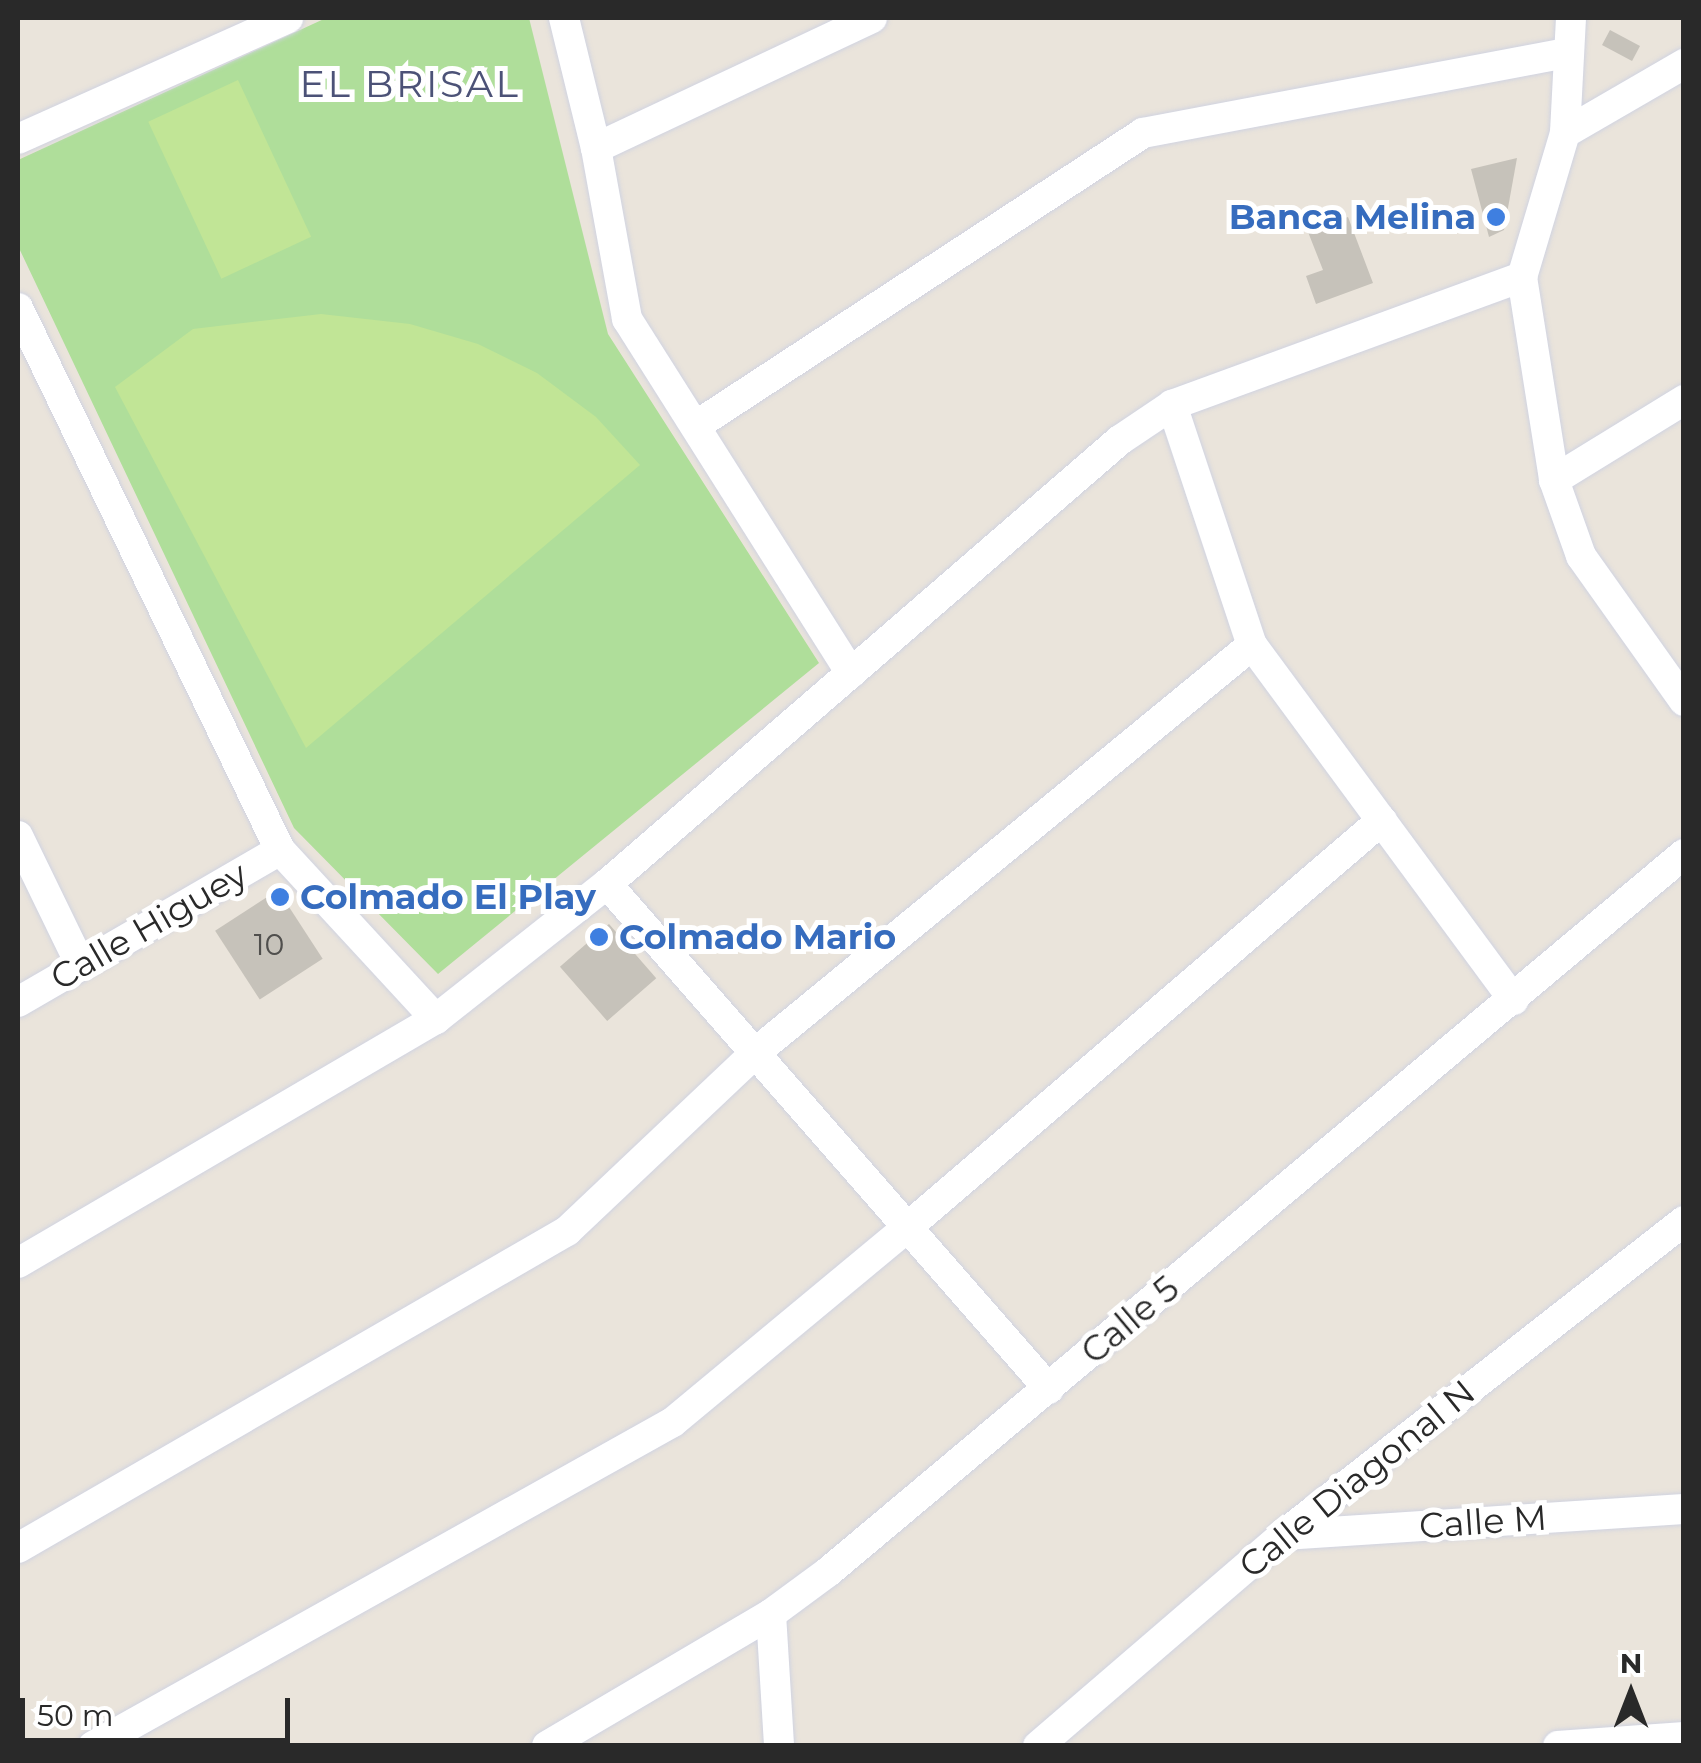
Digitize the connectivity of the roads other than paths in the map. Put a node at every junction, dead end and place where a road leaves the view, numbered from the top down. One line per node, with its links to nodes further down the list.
1 (288, 18): 8 (street)
2 (564, 18): 9 (street)
3 (872, 18): 9 (street)
4 (1571, 18): 5 (street)
5 (1568, 54): 7 (street); 14 (street)
6 (1684, 64): 7 (street)
7 (1565, 132): 10 (street)
8 (18, 139)
9 (596, 148): 14 (street)
10 (1522, 277): 13 (street); 15 (street)
11 (18, 308): 21 (street)
12 (1684, 400): 15 (street)
13 (1172, 405): 16 (street); 17 (street)
14 (697, 425): 17 (street)
15 (1554, 480): 18 (street)
16 (1252, 645): 19 (street); 28 (street)
17 (851, 673): 23 (street)
18 (1684, 701)
19 (1382, 820): 25 (street); 30 (street)
20 (18, 836): 24 (street)
21 (280, 850): 24 (street, Calle Higuey); 27 (street)
22 (1684, 854): 25 (street, Calle 5)
23 (607, 884): 27 (street); 28 (street)
24 (81, 966): 26 (street, Calle Higuey)
25 (1514, 1000): 32 (street, Calle 5)
26 (18, 1002)
27 (436, 1020): 31 (street)
28 (755, 1053): 30 (street); 35 (street)
29 (1684, 1221): 34 (street, Calle Diagonal N)
30 (909, 1226): 32 (street); 38 (street)
31 (18, 1263)
32 (1049, 1390): 36 (street, Calle 5)
33 (1684, 1509): 34 (street, Calle M)
34 (1283, 1535): 41 (street, Calle Diagonal N)
35 (18, 1548)
36 (771, 1614): 39 (street, Calle 5); 40 (street)
37 (1684, 1737): 42 (street)
38 (93, 1746)
39 (547, 1746)
40 (779, 1746)
41 (1038, 1746)
42 (1558, 1746)

